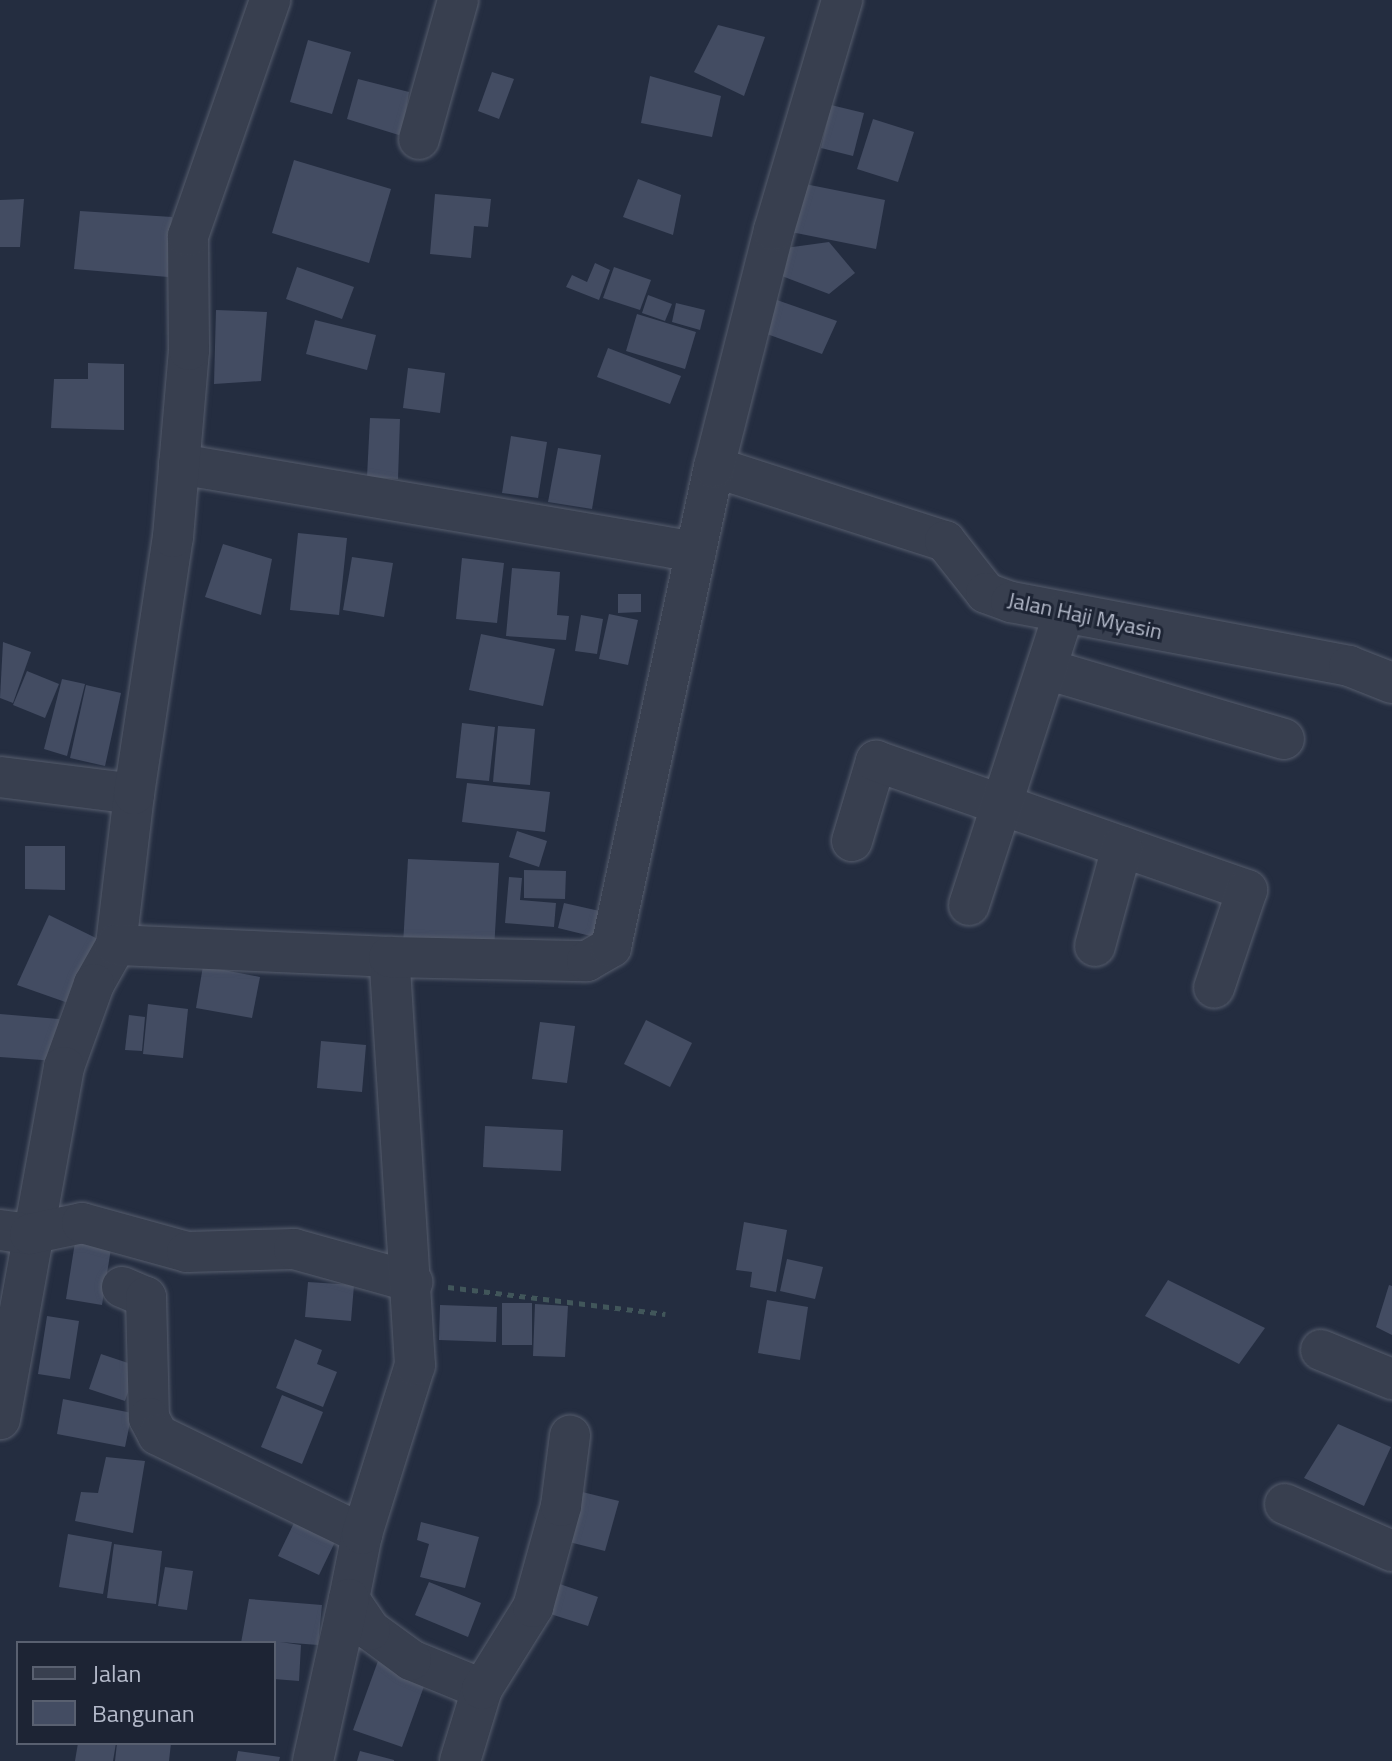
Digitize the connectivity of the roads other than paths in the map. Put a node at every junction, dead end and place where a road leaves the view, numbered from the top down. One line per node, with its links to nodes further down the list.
1 (270, 0): 5 (street)
2 (842, 0): 6 (street)
3 (450, 1): 4 (street)
4 (419, 139)
5 (179, 464): 7 (street); 13 (street)
6 (714, 467): 7 (street); 8 (street, Jalan Haji Myasin)
7 (696, 552): 20 (street)
8 (1064, 613): 9 (street); 10 (street, Jalan Haji Myasin)
9 (1046, 669): 11 (street); 14 (street)
10 (1392, 683)
11 (1284, 739)
12 (0, 777): 13 (street)
13 (134, 794): 18 (street)
14 (1002, 805): 15 (street); 16 (street); 17 (street)
15 (852, 841)
16 (1122, 847): 19 (street); 21 (street)
17 (969, 905)
18 (116, 945): 20 (street); 22 (street)
19 (1095, 946)
20 (389, 957): 23 (street)
21 (1214, 988)
22 (15, 1232): 23 (street); 27 (street)
23 (412, 1282): 30 (street)
24 (122, 1287): 30 (street)
25 (1321, 1350): 26 (street)
26 (1392, 1379)
27 (0, 1419)
28 (570, 1436): 33 (street)
29 (1285, 1504): 31 (street)
30 (362, 1534): 32 (street)
31 (1392, 1551)
32 (349, 1599): 33 (street); 34 (street)
33 (482, 1689): 35 (street)
34 (313, 1761)
35 (460, 1761)

